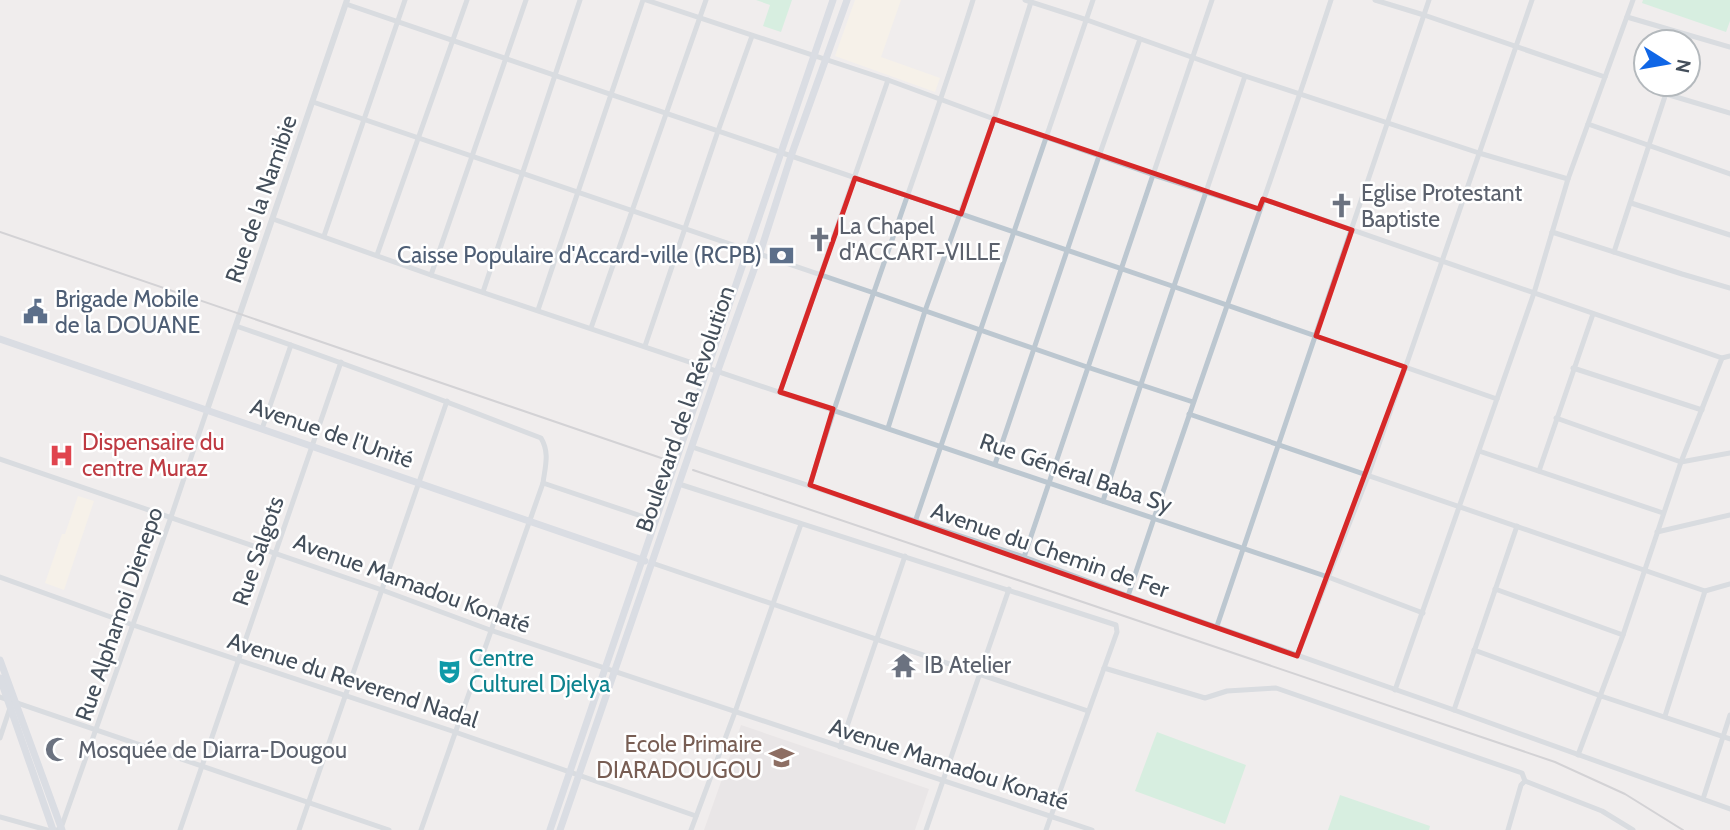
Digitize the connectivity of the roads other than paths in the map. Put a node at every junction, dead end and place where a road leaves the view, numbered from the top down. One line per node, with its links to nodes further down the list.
1 (405, 0): 23 (street)
2 (467, 0): 28 (street)
3 (526, 0): 33 (street)
4 (580, 0): 35 (street)
5 (645, 0): 21 (street); 39 (street)
6 (706, 0): 21 (street)
7 (833, 0): 31 (main road, Boulevard de la Révolution)
8 (847, 0): 34 (main road, Boulevard de la Révolution)
9 (973, 0): 43 (street)
10 (1093, 0): 22 (street)
11 (1212, 0): 32 (street)
12 (1331, 0): 40 (street)
13 (1375, 0): 19 (street)
14 (1429, 0): 19 (street)
15 (1532, 0): 29 (street)
16 (1633, 0): 20 (street)
17 (1028, 1): 22 (street); 48 (street)
18 (346, 2): 23 (street); 44 (street, Rue de la Namibie)
19 (1424, 15): 29 (street); 49 (street)
20 (1628, 17): 24 (street); 37 (street)
21 (700, 18): 25 (street); 45 (street)
22 (1087, 20): 26 (street); 52 (street)
23 (398, 22): 28 (street); 47 (street)
24 (1664, 28)
25 (752, 36): 31 (street); 51 (street)
26 (1140, 39): 32 (street); 59 (street)
27 (1702, 39): 30 (street)
28 (453, 42): 33 (street); 53 (street)
29 (1516, 47): 37 (street); 56 (street)
30 (1730, 47)
31 (814, 56): 34 (street); 55 (main road, Boulevard de la Révolution)
32 (1192, 58): 36 (street); 62 (street)
33 (505, 59): 35 (street); 57 (street)
34 (826, 60): 38 (street); 58 (main road, Boulevard de la Révolution)
35 (556, 75): 39 (street); 60 (street)
36 (1245, 76): 40 (street); 66 (street)
37 (1605, 77): 50 (street)
38 (888, 80): 43 (street); 63 (street)
39 (611, 94): 45 (street); 65 (street)
40 (1300, 94): 49 (street); 68 (street)
41 (1665, 98): 54 (street)
42 (1679, 98): 46 (street)
43 (941, 101): 48 (street); 67 (street)
44 (313, 102): 47 (street); 73 (street, Rue de la Namibie)
45 (667, 113): 51 (street); 71 (street)
46 (1730, 113)
47 (364, 120): 53 (street); 79 (street)
48 (994, 120): 52 (street); 72 (street)
49 (1388, 122): 56 (street); 75 (street)
50 (1588, 124): 54 (street); 64 (street)
51 (718, 131): 55 (street); 74 (street)
52 (1046, 136): 59 (street); 76 (street)
53 (419, 139): 57 (street); 84 (street)
54 (1649, 146): 61 (street); 69 (street)
55 (780, 152): 58 (street); 80 (main road, Boulevard de la Révolution)
56 (1479, 153): 64 (street); 85 (street)
57 (471, 156): 60 (street); 87 (street)
58 (791, 156): 63 (street); 83 (main road, Boulevard de la Révolution)
59 (1099, 156): 62 (street); 81 (street)
60 (523, 173): 65 (street); 91 (street)
61 (1730, 174)
62 (1154, 175): 66 (street); 86 (street)
63 (855, 178): 67 (street); 88 (street)
64 (1568, 179): 77 (street)
65 (578, 191): 71 (street); 95 (street)
66 (1207, 192): 70 (street); 89 (street)
67 (907, 195): 72 (street); 92 (street)
68 (1263, 199): 70 (street); 75 (street)
69 (1631, 203): 78 (street); 82 (street)
70 (1259, 209): 94 (street)
71 (633, 210): 74 (street); 99 (street)
72 (961, 214): 76 (street); 96 (street)
73 (273, 219): 79 (street, Rue Général Baba Sy); 98 (street, Rue de la Namibie)
74 (684, 229): 80 (street); 104 (street)
75 (1352, 230): 85 (street); 101 (street)
76 (1013, 232): 81 (street); 100 (street)
77 (1552, 232): 82 (street); 93 (street)
78 (1730, 235)
79 (324, 236): 84 (street, Rue Général Baba Sy)
80 (747, 250): 83 (street); 109 (main road, Boulevard de la Révolution)
81 (1067, 251): 86 (street); 105 (street)
82 (1614, 252): 90 (street)
83 (759, 254): 88 (street); 113 (main road, Boulevard de la Révolution)
84 (377, 255): 87 (street, Rue Général Baba Sy)
85 (1442, 261): 93 (street); 111 (street)
86 (1121, 269): 89 (street); 110 (street)
87 (431, 275): 91 (street, Rue Général Baba Sy)
88 (821, 275): 92 (street); 115 (street)
89 (1175, 287): 94 (street); 114 (street)
90 (1730, 288)
91 (483, 292): 95 (street, Rue Général Baba Sy)
92 (874, 293): 96 (street); 119 (street)
93 (1534, 293): 97 (street); 116 (street)
94 (1226, 305): 101 (street); 118 (street)
95 (538, 310): 99 (street, Rue Général Baba Sy)
96 (925, 311): 100 (street); 124 (street)
97 (1593, 314): 107 (street); 112 (street)
98 (236, 326): 103 (street); 120 (street, Rue de la Namibie)
99 (592, 328): 104 (street, Rue Général Baba Sy)
100 (980, 330): 105 (street); 128 (street)
101 (1316, 336): 111 (street); 126 (street)
102 (0, 339): 120 (main road, Avenue de l'Unité)
103 (291, 345): 108 (street); 125 (street)
104 (645, 346): 109 (street, Rue Général Baba Sy)
105 (1033, 348): 110 (street); 134 (street)
106 (1730, 356): 107 (street)
107 (1722, 358): 121 (street)
108 (341, 362): 117 (street); 127 (street, Rue Salgots)
109 (709, 367): 113 (street, Rue Général Baba Sy); 148 (main road, Boulevard de la Révolution)
110 (1087, 367): 114 (street); 137 (street)
111 (1405, 367): 116 (street); 136 (street)
112 (1573, 368): 121 (street); 123 (street)
113 (718, 370): 115 (street, Rue Général Baba Sy); 129 (main road, Boulevard de la Révolution)
114 (1140, 384): 118 (street); 142 (street)
115 (780, 393): 119 (street, Rue Général Baba Sy)
116 (1497, 398): 130 (street)
117 (447, 401): 138 (street); 139 (street)
118 (1193, 402): 122 (street)
119 (833, 409): 124 (street, Rue Général Baba Sy); 141 (street)
120 (207, 410): 125 (main road, Avenue de l'Unité); 146 (street, Rue Alphamoi Dienepo)
121 (1702, 410): 133 (street)
122 (1189, 414): 126 (street); 147 (street)
123 (1556, 418): 133 (street); 135 (street)
124 (888, 428): 128 (street, Rue Général Baba Sy)
125 (262, 429): 127 (main road, Avenue de l'Unité)
126 (1279, 445): 136 (street); 154 (street)
127 (312, 446): 138 (main road, Avenue de l'Unité); 155 (street, Rue Salgots)
128 (941, 446): 134 (street, Rue Général Baba Sy); 150 (street)
129 (692, 447): 140 (main road, Boulevard de la Révolution); 141 (street, Avenue du Chemin de Fer)
130 (1479, 451): 135 (street); 143 (street)
131 (1730, 453): 133 (street)
132 (0, 459): 146 (street, Avenue Mamadou Konaté)
133 (1681, 462): 144 (street)
134 (995, 464): 137 (street, Rue Général Baba Sy)
135 (1539, 471): 144 (street)
136 (1368, 476): 143 (street); 161 (street)
137 (1049, 482): 142 (street, Rue Général Baba Sy); 157 (street)
138 (419, 483): 149 (main road, Avenue de l'Unité); 165 (street)
139 (542, 483): 148 (street); 149 (street)
140 (679, 484): 151 (street); 159 (main road, Boulevard de la Révolution)
141 (810, 485): 150 (street, Avenue du Chemin de Fer)
142 (1103, 501): 147 (street, Rue Général Baba Sy)
143 (1460, 507): 152 (street); 170 (street)
144 (1663, 513): 153 (street)
145 (1730, 515): 153 (street)
146 (171, 517): 155 (street, Avenue Mamadou Konaté); 171 (street, Rue Alphamoi Dienepo)
147 (1154, 518): 154 (street, Rue Général Baba Sy); 168 (street)
148 (656, 521): 158 (main road, Boulevard de la Révolution)
149 (530, 522): 158 (main road, Avenue de l'Unité); 173 (street)
150 (915, 522): 157 (street, Avenue du Chemin de Fer)
151 (801, 524): 156 (street); 169 (street)
152 (1517, 526): 160 (street); 166 (street)
153 (1657, 532): 160 (street)
154 (1243, 548): 161 (street, Rue Général Baba Sy); 172 (street)
155 (275, 553): 165 (street, Avenue Mamadou Konaté); 179 (street, Rue Salgots)
156 (905, 556): 164 (street); 175 (street)
157 (1024, 557): 168 (street, Avenue du Chemin de Fer)
158 (643, 560): 159 (main road, Avenue de l'Unité); 181 (main road, Boulevard de la Révolution)
159 (652, 563): 169 (street); 181 (main road, Boulevard de la Révolution)
160 (1645, 570): 167 (street); 174 (street)
161 (1328, 576): 170 (street, Rue Général Baba Sy); 177 (street)
162 (0, 577): 171 (street, Avenue du Reverend Nadal)
163 (1730, 583): 167 (street)
164 (1009, 589): 180 (street); 182 (street)
165 (382, 590): 173 (street, Avenue Mamadou Konaté); 185 (street)
166 (1495, 590): 174 (street); 176 (street)
167 (1705, 591): 192 (street)
168 (1128, 596): 172 (street, Avenue du Chemin de Fer)
169 (773, 604): 175 (street); 190 (street)
170 (1423, 613): 184 (street)
171 (133, 625): 179 (street, Avenue du Reverend Nadal); 193 (street, Rue Alphamoi Dienepo)
172 (1217, 626): 177 (street, Avenue du Chemin de Fer)
173 (490, 630): 181 (street, Avenue Mamadou Konaté); 194 (street)
174 (1623, 635): 186 (street)
175 (877, 640): 182 (street); 197 (street)
176 (1474, 650): 186 (street); 188 (street)
177 (1297, 656): 184 (street, Avenue du Chemin de Fer)
178 (0, 660): 187 (main road)
179 (239, 660): 185 (street, Avenue du Reverend Nadal); 199 (street, Rue Salgots)
180 (1104, 668): 189 (street); 201 (street)
181 (610, 670): 190 (street, Avenue Mamadou Konaté); 200 (main road, Boulevard de la Révolution)
182 (980, 674): 189 (street); 202 (street)
183 (0, 678): 187 (main road)
184 (1395, 690): 188 (street, Avenue du Chemin de Fer)
185 (346, 695): 194 (street, Avenue du Reverend Nadal); 204 (street)
186 (1601, 696): 192 (street); 198 (street)
187 (10, 701): 193 (street); 195 (street); 211 (main road)
188 (1454, 710): 198 (street, Avenue du Chemin de Fer)
189 (1088, 711): 208 (street)
190 (735, 712): 197 (street, Avenue Mamadou Konaté); 206 (street)
191 (1730, 715): 196 (street)
192 (1665, 716): 196 (street)
193 (97, 730): 199 (street); 211 (street, Rue Alphamoi Dienepo)
194 (455, 732): 200 (street, Avenue du Reverend Nadal); 215 (street)
195 (0, 738)
196 (1727, 738): 203 (street)
197 (841, 747): 202 (street, Avenue Mamadou Konaté)
198 (1578, 755): 203 (street, Avenue du Chemin de Fer)
199 (202, 766): 204 (street); 212 (street, Rue Salgots)
200 (574, 774): 206 (street, Avenue du Reverend Nadal); 216 (main road, Boulevard de la Révolution); 217 (main road, Boulevard de la Révolution)
201 (1525, 780): 209 (street); 222 (street)
202 (943, 781): 208 (street, Avenue Mamadou Konaté); 219 (street)
203 (1703, 799): 205 (street, Avenue du Chemin de Fer)
204 (309, 802): 213 (street); 214 (street)
205 (1730, 809)
206 (696, 816): 218 (street)
207 (0, 817): 210 (street)
208 (1051, 817): 220 (street); 221 (street, Avenue Mamadou Konaté)
209 (1622, 827): 223 (street)
210 (47, 830)
211 (58, 830)
212 (180, 830)
213 (299, 830)
214 (389, 830)
215 (421, 830)
216 (550, 830)
217 (560, 830)
218 (691, 830)
219 (926, 830)
220 (1046, 830)
221 (1092, 830)
222 (1508, 830)
223 (1633, 830)

